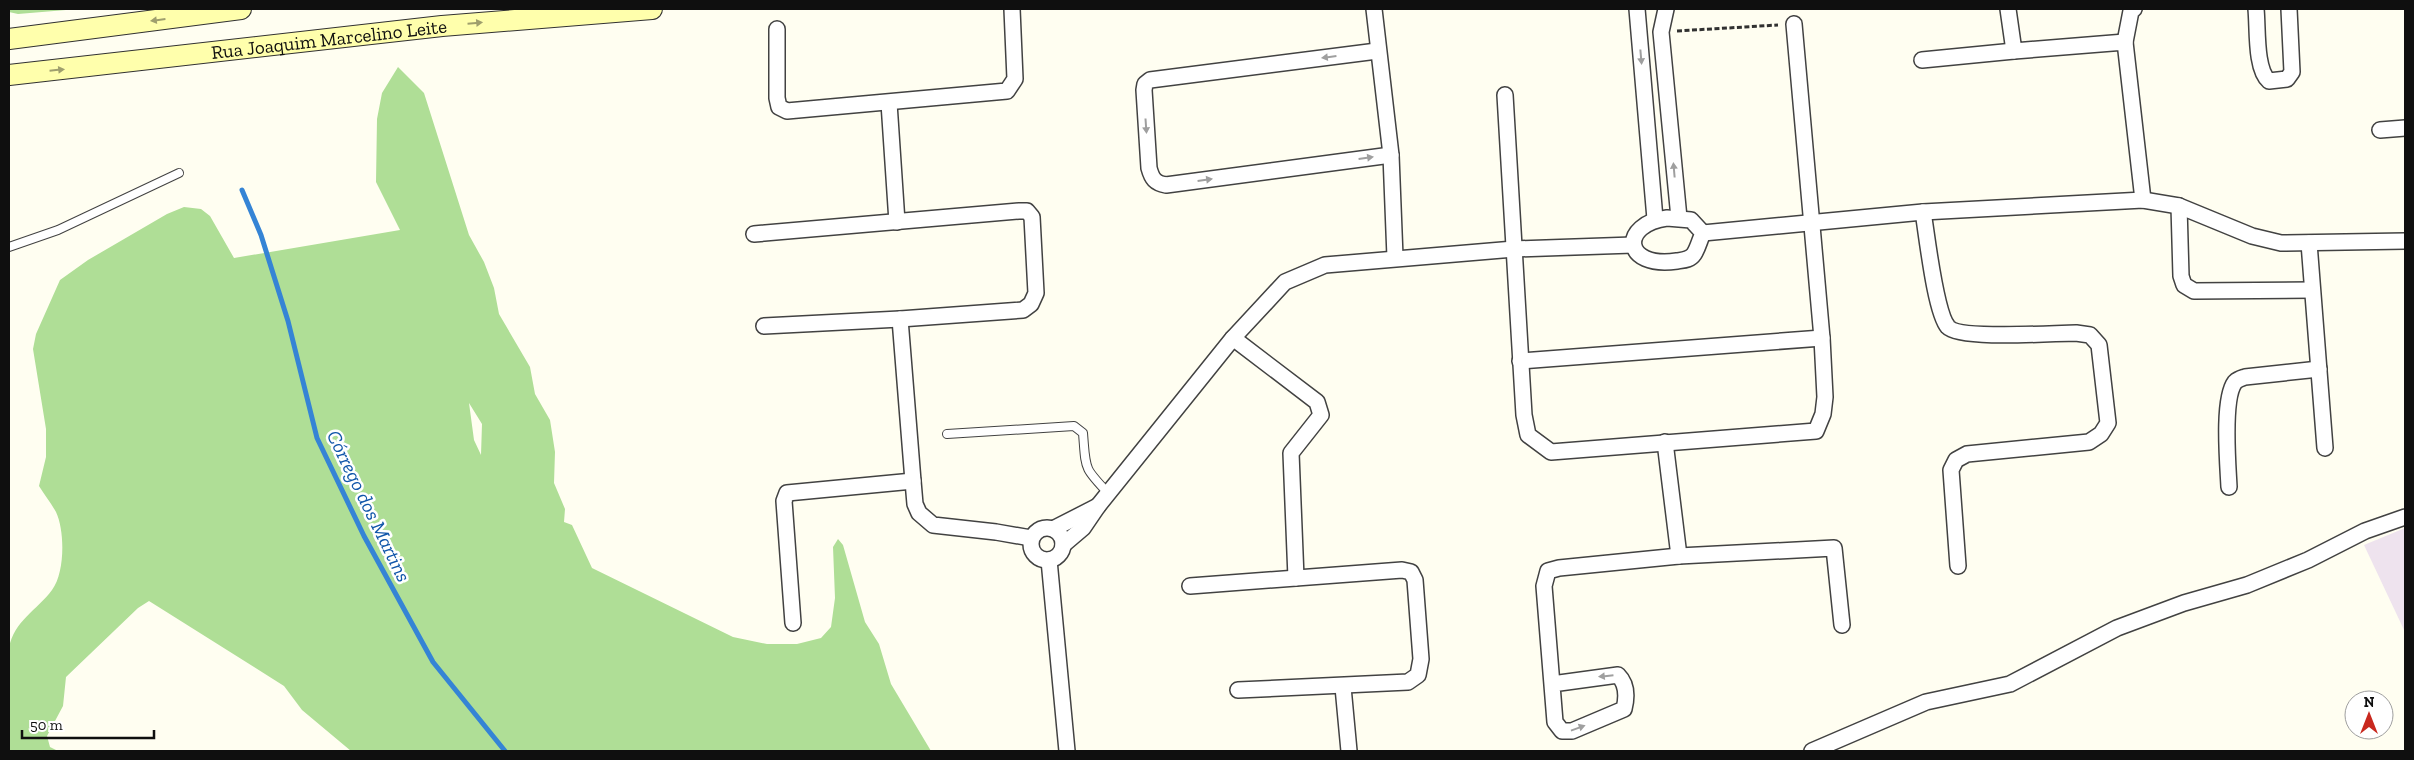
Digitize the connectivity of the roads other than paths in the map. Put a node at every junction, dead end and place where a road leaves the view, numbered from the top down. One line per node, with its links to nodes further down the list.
1 (241, 9): 15 (main road, Rua Joaquim Marcelino Leite, one-way to 15)
2 (571, 9): 12 (main road)
3 (652, 9): 12 (main road, Rua Joaquim Marcelino Leite)
4 (1012, 9): 22 (street)
5 (1374, 9): 17 (street)
6 (1637, 9): 31 (street, one-way to 31)
7 (1666, 9): 30 (street, one-way to 7)
8 (2008, 9): 18 (street)
9 (2134, 9): 16 (street)
10 (2256, 9): 11 (street)
11 (2289, 9)
12 (546, 18): 20 (main road, Rua Joaquim Marcelino Leite, one-way to 12)
13 (1794, 24): 33 (street)
14 (778, 29): 22 (street)
15 (9, 39)
16 (2125, 42): 18 (street); 27 (street)
17 (1377, 51): 25 (street); 25 (street, one-way to 25)
18 (2014, 51): 19 (street)
19 (1922, 60)
20 (9, 75)
21 (1505, 95): 40 (street)
22 (889, 103): 32 (street)
23 (2405, 128): 24 (street)
24 (2380, 130)
25 (1391, 155): 41 (street)
26 (179, 173): 39 (lane)
27 (2143, 200): 28 (street); 29 (street)
28 (2179, 206): 37 (street); 42 (street)
29 (1923, 212): 33 (street); 62 (street)
30 (1679, 218): 31 (street); 34 (street)
31 (1655, 219): 38 (street)
32 (897, 222): 35 (street); 43 (street)
33 (1811, 224): 34 (street); 46 (street)
34 (1703, 233): 38 (street)
35 (754, 234)
36 (2405, 241): 37 (street)
37 (2309, 243): 42 (street)
38 (1633, 245): 40 (street)
39 (9, 247)
40 (1514, 249): 41 (street); 47 (street)
41 (1396, 257): 45 (street)
42 (2312, 290): 48 (street)
43 (900, 319): 44 (street); 52 (street)
44 (764, 326)
45 (1233, 338): 54 (street); 63 (street)
46 (1822, 338): 47 (street); 50 (street)
47 (1520, 362): 50 (street)
48 (2319, 369): 51 (street); 53 (street)
49 (947, 434): 54 (lane)
50 (1665, 442): 60 (street)
51 (2325, 448)
52 (913, 481): 58 (street); 65 (street)
53 (2229, 488)
54 (1108, 493): 55 (street)
55 (1098, 506): 57 (street); 59 (street)
56 (2405, 518): 72 (street)
57 (1053, 529): 58 (street); 59 (street)
58 (1031, 544): 61 (street)
59 (1063, 545): 61 (street)
60 (1679, 556): 66 (street); 67 (street)
61 (1049, 560): 70 (street)
62 (1958, 566)
63 (1296, 578): 64 (street); 68 (street)
64 (1190, 586)
65 (793, 623)
66 (1842, 625)
67 (1552, 684): 67 (street, one-way to 67)
68 (1343, 686): 69 (street); 71 (street)
69 (1238, 690)
70 (1067, 751)
71 (1349, 751)
72 (1812, 751)

